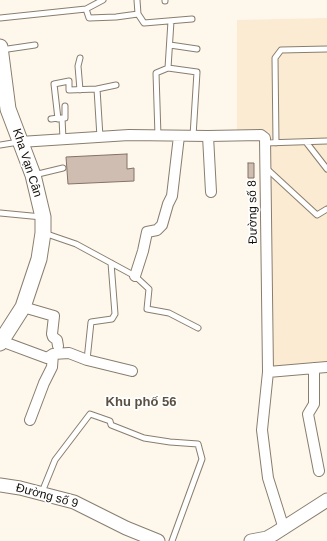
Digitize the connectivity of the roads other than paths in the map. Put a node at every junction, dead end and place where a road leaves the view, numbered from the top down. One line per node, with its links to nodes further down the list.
1 (103, 0): 3 (lane)
2 (137, 0): 4 (lane)
3 (86, 10): 4 (lane); 5 (lane)
4 (138, 14): 7 (lane)
5 (0, 18)
6 (192, 19): 7 (lane)
7 (171, 21): 9 (lane)
8 (35, 45): 10 (lane)
9 (170, 45): 11 (lane); 14 (lane)
10 (0, 48): 19 (main road, Kha Vạn Cân)
11 (197, 49)
12 (327, 49): 32 (lane)
13 (80, 58): 17 (lane)
14 (168, 68): 22 (lane); 24 (lane)
15 (116, 85): 16 (lane)
16 (97, 89): 17 (lane); 26 (lane)
17 (80, 90): 20 (lane)
18 (65, 106): 20 (lane)
19 (4, 109): 29 (main road, Kha Vạn Cân)
20 (60, 118): 21 (lane); 27 (lane)
21 (51, 119)
22 (158, 136): 23 (street); 26 (street)
23 (179, 136): 24 (street); 44 (street)
24 (193, 136): 25 (street)
25 (208, 136): 31 (street); 38 (street)
26 (100, 137): 27 (street)
27 (63, 139): 29 (street)
28 (327, 141): 30 (lane)
29 (20, 142): 33 (lane); 37 (main road, Kha Vạn Cân)
30 (306, 142): 32 (lane); 36 (lane)
31 (265, 143): 32 (lane); 34 (street, Đường số 8)
32 (276, 144)
33 (0, 145)
34 (266, 167): 39 (lane); 53 (street, Đường số 8)
35 (63, 168): 37 (lane)
36 (327, 169)
37 (33, 175): 41 (main road, Kha Vạn Cân)
38 (211, 192)
39 (327, 209)
40 (0, 213): 41 (lane)
41 (43, 217): 42 (main road, Kha Vạn Cân)
42 (43, 233): 43 (lane); 45 (main road, Kha Vạn Cân)
43 (111, 263): 44 (lane); 49 (lane)
44 (135, 276): 46 (lane)
45 (23, 307): 47 (main road, Kha Vạn Cân); 48 (street)
46 (198, 328)
47 (1, 342): 48 (street)
48 (56, 350): 49 (street); 54 (street)
49 (87, 360): 52 (street)
50 (327, 367): 51 (street)
51 (314, 368): 53 (street); 55 (street)
52 (132, 371)
53 (268, 372): 59 (street, Đường số 8)
54 (30, 420)
55 (319, 471)
56 (0, 485): 57 (street, Đường số 9)
57 (42, 493): 61 (street, Đường số 9); 62 (lane)
58 (327, 500): 59 (street)
59 (284, 529): 60 (street)
60 (268, 539): 63 (street)
61 (151, 540)
62 (172, 541)
63 (251, 541)

